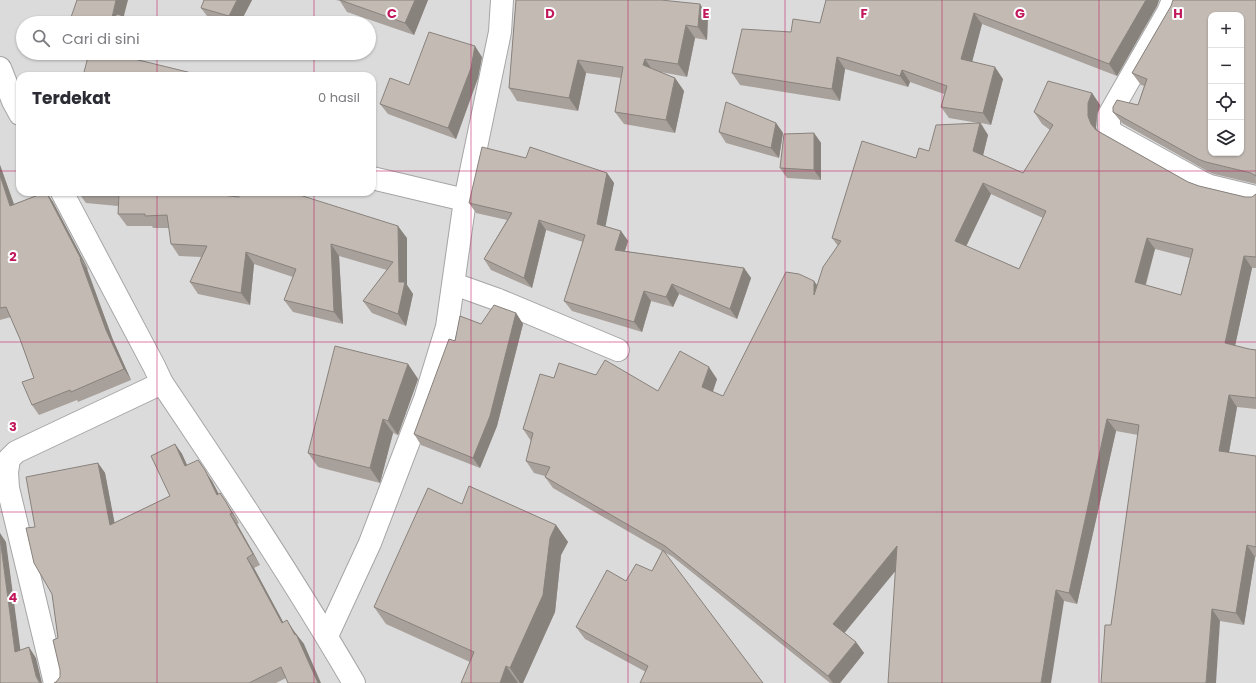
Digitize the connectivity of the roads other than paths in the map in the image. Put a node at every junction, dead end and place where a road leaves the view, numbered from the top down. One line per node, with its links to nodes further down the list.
1 (502, 0): 8 (street)
2 (1173, 0): 7 (street)
3 (0, 68): 4 (street)
4 (16, 101)
5 (376, 179): 8 (street)
6 (64, 196): 11 (street)
7 (1256, 197)
8 (465, 200): 9 (street)
9 (454, 284): 10 (street); 12 (street)
10 (618, 350)
11 (162, 383): 12 (street); 13 (street)
12 (327, 636): 14 (street)
13 (56, 683)
14 (354, 683)

